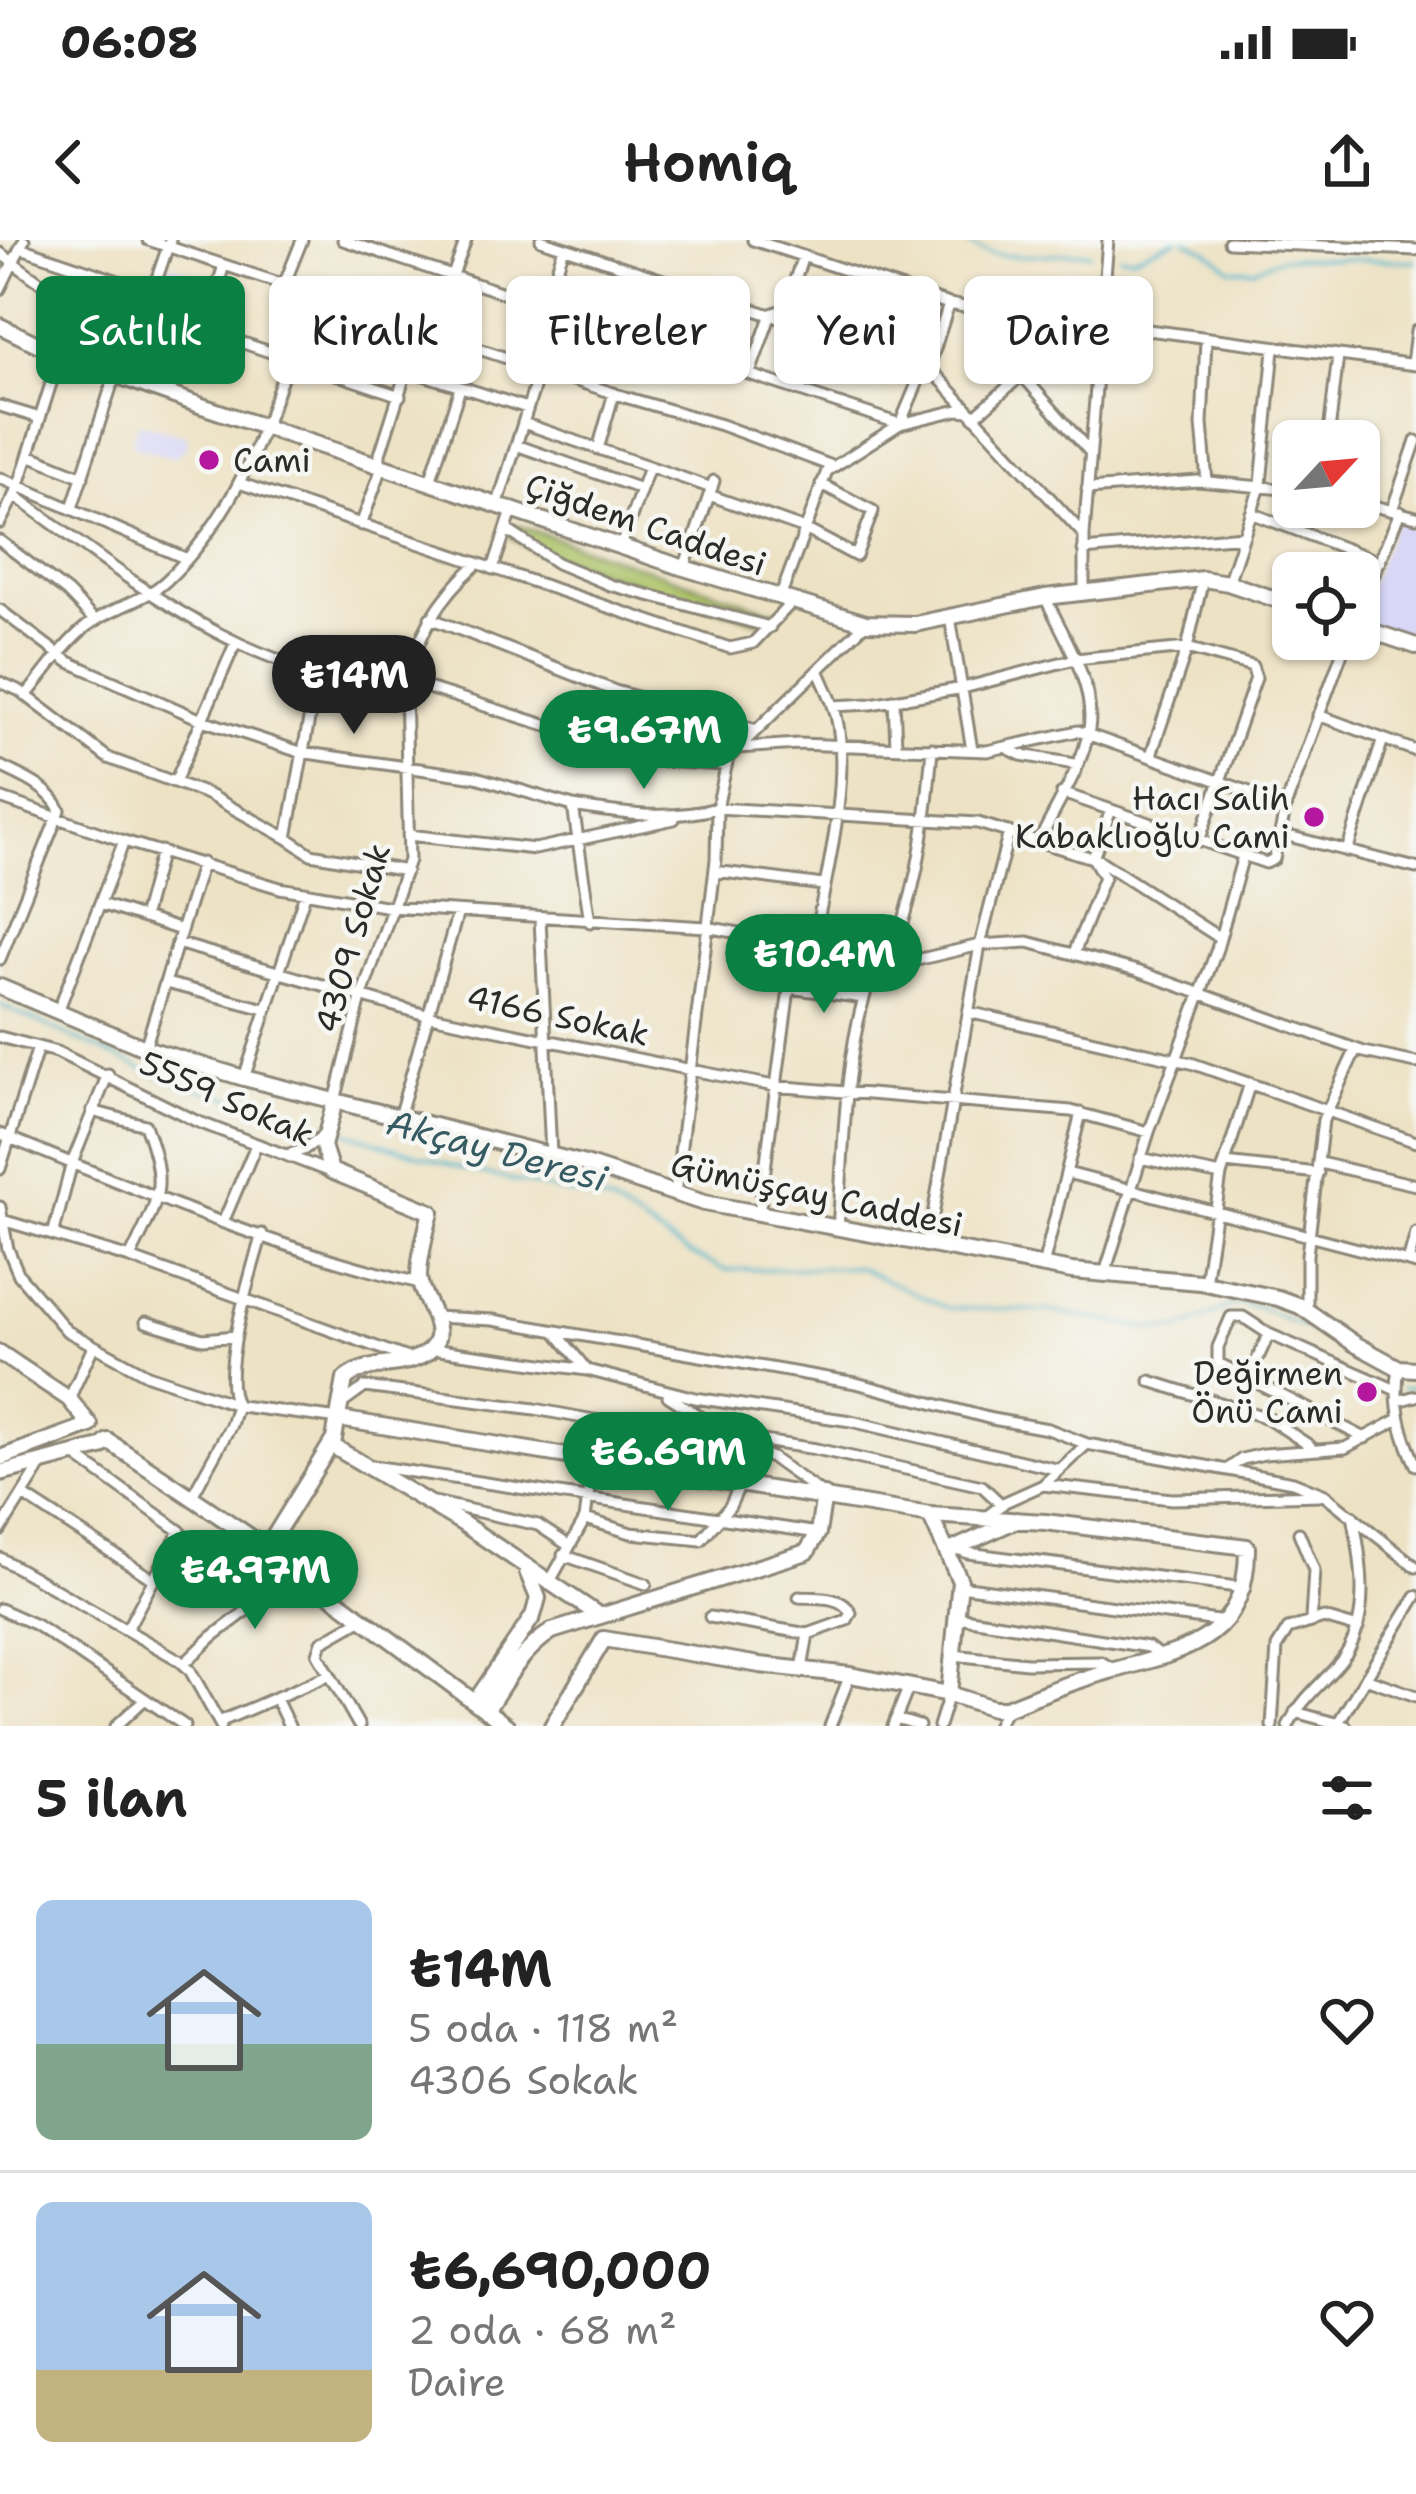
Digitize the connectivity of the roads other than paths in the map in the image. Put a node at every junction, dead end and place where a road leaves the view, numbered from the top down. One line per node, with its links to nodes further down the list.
1 (148, 240): 10 (street)
2 (302, 240): 22 (street)
3 (343, 240): 18 (street)
4 (466, 240): 18 (street)
5 (541, 240): 12 (street)
6 (753, 240): 15 (street)
7 (1108, 240): 24 (street)
8 (1229, 242): 9 (street)
9 (1262, 242): 13 (street)
10 (169, 243): 17 (street); 20 (street)
11 (23, 244): 16 (street); 19 (street)
12 (564, 248): 23 (street); 31 (street)
13 (1416, 250)
14 (0, 253): 16 (street)
15 (802, 256): 29 (street); 31 (street)
16 (14, 263): 26 (street); 27 (street)
17 (224, 265): 21 (street); 25 (street)
18 (453, 275): 28 (street)
19 (108, 276)
20 (157, 276)
21 (220, 276)
22 (288, 276)
23 (554, 276)
24 (1105, 276)
25 (269, 280)
26 (36, 282)
27 (0, 289)
28 (506, 292)
29 (949, 304): 30 (street); 34 (street)
30 (964, 307)
31 (771, 314): 32 (street); 42 (street)
32 (774, 315)
33 (0, 326): 38 (street, Çiğdem Caddesi)
34 (940, 331)
35 (1416, 331): 41 (street)
36 (1153, 332): 37 (street)
37 (1206, 340): 39 (street); 79 (street)
38 (36, 343)
39 (1274, 349): 40 (street); 82 (street)
40 (1338, 356): 41 (street); 64 (street)
41 (1414, 364)
42 (750, 373): 66 (street)
43 (940, 380): 62 (street)
44 (51, 384): 63 (street)
45 (116, 384): 76 (street)
46 (142, 384): 67 (street, Çiğdem Caddesi)
47 (280, 384): 67 (street)
48 (364, 384): 59 (street)
49 (404, 384): 59 (street)
50 (448, 384): 57 (street)
51 (535, 384): 61 (street)
52 (589, 384): 58 (street)
53 (917, 384): 66 (street)
54 (1010, 384): 62 (street)
55 (1030, 384): 71 (street)
56 (1096, 384): 71 (street)
57 (460, 388): 61 (street); 78 (street)
58 (614, 393): 70 (street); 75 (street)
59 (400, 396): 73 (street)
60 (0, 406): 63 (street)
61 (527, 408): 65 (street)
62 (971, 414): 66 (street); 98 (street)
63 (40, 418): 72 (street)
64 (1330, 420)
65 (523, 423): 69 (street); 70 (street)
66 (900, 424): 75 (street)
67 (267, 427): 73 (street, Çiğdem Caddesi); 80 (street)
68 (1416, 441): 91 (street)
69 (516, 445): 85 (street); 88 (street)
70 (598, 449): 74 (street)
71 (1090, 452): 86 (street)
72 (28, 455): 76 (street); 87 (street)
73 (381, 464): 78 (street, Çiğdem Caddesi); 95 (street)
74 (649, 466): 84 (street); 85 (street)
75 (832, 466): 81 (street)
76 (83, 477): 90 (street)
77 (0, 478): 87 (street)
78 (430, 481): 88 (street, Çiğdem Caddesi)
79 (1207, 482): 82 (street); 86 (street)
80 (239, 483): 95 (street); 104 (street)
81 (821, 484): 96 (street); 96 (street)
82 (1261, 484): 83 (street); 92 (street)
83 (1272, 486)
84 (712, 488): 96 (street); 107 (street)
85 (641, 489): 101 (street)
86 (1087, 489): 98 (street)
87 (16, 491): 90 (street); 94 (street); 113 (street)
88 (505, 505): 97 (street); 101 (street, Çiğdem Caddesi)
89 (1380, 507): 91 (street)
90 (72, 508): 104 (street)
91 (1396, 511): 93 (street); 105 (street)
92 (1252, 513): 99 (street); 103 (street)
93 (1416, 518)
94 (0, 523)
95 (361, 526): 106 (street)
96 (805, 529): 116 (street)
97 (507, 530): 108 (street); 111 (street)
98 (1084, 535): 102 (street)
99 (1243, 536): 102 (street); 110 (street)
100 (0, 542): 121 (street)
101 (621, 546): 107 (street, Çiğdem Caddesi)
102 (1083, 550): 112 (street)
103 (1354, 552)
104 (187, 559): 113 (street)
105 (1380, 562)
106 (477, 564): 108 (street); 120 (street, 4309 Sokak)
107 (684, 568): 116 (street, Çiğdem Caddesi)
108 (493, 569): 117 (street)
109 (1203, 579): 110 (street, Çiğdem Caddesi); 112 (street, Çiğdem Caddesi); 127 (street)
110 (1228, 583): 115 (street, Çiğdem Caddesi)
111 (610, 585): 117 (street); 123 (street)
112 (1084, 592): 114 (street, Çiğdem Caddesi)
113 (150, 594): 121 (street); 125 (street)
114 (1045, 597): 119 (street, Çiğdem Caddesi); 129 (street)
115 (1272, 598)
116 (786, 600): 122 (street, Çiğdem Caddesi); 123 (street)
117 (604, 607): 123 (street)
118 (0, 610): 128 (street)
119 (950, 617): 122 (street, Çiğdem Caddesi); 135 (street)
120 (430, 618): 134 (street, 4309 Sokak); 136 (street)
121 (95, 621): 128 (street)
122 (866, 623): 132 (street)
123 (770, 627)
124 (1380, 634): 126 (street)
125 (235, 644): 131 (street); 141 (street)
126 (1416, 646)
127 (1187, 648): 129 (street); 154 (street); 159 (street)
128 (59, 656): 137 (street); 141 (street)
129 (1076, 659): 135 (street); 143 (street)
130 (1339, 660): 140 (street)
131 (318, 671): 134 (street); 153 (street)
132 (819, 672): 139 (street); 142 (street)
133 (0, 678): 137 (street)
134 (406, 684): 145 (street); 158 (street, 4309 Sokak)
135 (963, 688): 138 (street); 151 (street)
136 (615, 691): 142 (street); 145 (street)
137 (23, 693): 160 (street)
138 (894, 700): 139 (street); 147 (street)
139 (833, 706): 146 (street)
140 (1318, 715): 144 (street); 163 (street)
141 (202, 720): 153 (street); 160 (street)
142 (754, 729): 148 (street)
143 (1088, 733): 150 (street); 154 (street); 155 (street)
144 (1383, 739): 152 (street); 180 (street)
145 (596, 741): 156 (street)
146 (840, 745): 147 (street); 148 (street); 167 (street)
147 (896, 746): 149 (street)
148 (735, 748): 156 (street)
149 (932, 748): 151 (street); 170 (street)
150 (1007, 748): 151 (street); 155 (street)
151 (972, 750)
152 (1416, 751)
153 (300, 752): 158 (street); 174 (street)
154 (1151, 755): 159 (street)
155 (1075, 764): 161 (street)
156 (724, 765): 165 (street)
157 (0, 766): 169 (street)
158 (406, 766): 164 (street); 173 (street, 4309 Sokak)
159 (1219, 780): 163 (street); 177 (street)
160 (175, 782): 174 (street)
161 (1062, 794): 166 (street); 176 (street)
162 (0, 798): 169 (street)
163 (1286, 805): 172 (street)
164 (573, 806): 168 (street); 178 (street)
165 (717, 808): 167 (street); 168 (street); 187 (street)
166 (1112, 810): 177 (street); 183 (street)
167 (835, 814): 170 (street); 188 (street)
168 (688, 816): 178 (street)
169 (59, 818): 175 (street); 204 (street)
170 (926, 820): 171 (street); 205 (street)
171 (1009, 832): 176 (street); 201 (street)
172 (1280, 834): 180 (street); 182 (street)
173 (408, 835): 178 (street); 186 (street, 4309 Sokak)
174 (287, 838): 186 (street)
175 (124, 841): 179 (street); 190 (street)
176 (1040, 841): 183 (street)
177 (1199, 841): 182 (street)
178 (578, 842): 195 (street)
179 (160, 851): 184 (street); 193 (street)
180 (1347, 851): 185 (street)
181 (1416, 852): 185 (street)
182 (1243, 856): 198 (street)
183 (1094, 858): 198 (street); 203 (street)
184 (202, 862): 189 (street); 197 (street)
185 (1414, 867)
186 (406, 871): 191 (street, 4309 Sokak)
187 (715, 871): 188 (street); 196 (street)
188 (824, 885): 202 (street)
189 (304, 894): 191 (street); 206 (street)
190 (101, 904): 193 (street); 214 (street)
191 (390, 907): 192 (street); 211 (street, 4309 Sokak)
192 (458, 912): 194 (street); 216 (street)
193 (142, 918): 197 (street)
194 (540, 918): 195 (street); 218 (street)
195 (590, 922): 196 (street)
196 (706, 927): 200 (street); 224 (street)
197 (181, 930): 199 (street)
198 (1220, 938): 210 (street)
199 (177, 943): 206 (street, 4166 Sokak); 207 (street)
200 (795, 944): 202 (street); 209 (street)
201 (980, 945): 203 (street); 205 (street); 215 (street)
202 (813, 947): 205 (street)
203 (1073, 953): 210 (street)
204 (0, 959)
205 (888, 960): 212 (street)
206 (278, 973): 211 (street, 4166 Sokak); 213 (street)
207 (166, 983): 213 (street); 220 (street)
208 (0, 987): 214 (street, Gümüşçay Caddesi)
209 (789, 988): 212 (street); 228 (street)
210 (1200, 994): 221 (street); 222 (street)
211 (361, 998): 216 (street, 4166 Sokak); 232 (street, 4309 Sokak)
212 (864, 998): 229 (street)
213 (265, 1010): 226 (street)
214 (58, 1011): 220 (street, Gümüşçay Caddesi)
215 (968, 1012): 222 (street); 231 (street)
216 (426, 1015): 218 (street, 4166 Sokak); 236 (street)
217 (0, 1037): 219 (street, 5559 Sokak)
218 (545, 1040): 224 (street, 4166 Sokak); 244 (street)
219 (38, 1047): 225 (street, 5559 Sokak); 240 (street)
220 (145, 1048): 226 (street, Gümüşçay Caddesi)
221 (1357, 1049): 223 (street); 234 (street)
222 (1173, 1062): 227 (street); 239 (street)
223 (1416, 1063)
224 (691, 1070): 228 (street, 4166 Sokak); 254 (street)
225 (108, 1075): 230 (street, 5559 Sokak); 233 (street)
226 (244, 1078): 232 (street, Gümüşçay Caddesi)
227 (1250, 1083): 234 (street); 249 (street)
228 (774, 1086): 229 (street, 4166 Sokak); 258 (street)
229 (849, 1093): 231 (street, 4166 Sokak); 261 (street)
230 (151, 1097): 237 (street); 242 (street, 5559 Sokak)
231 (952, 1100): 235 (street, 4166 Sokak); 266 (street)
232 (335, 1101): 236 (street, Gümüşçay Caddesi); 238 (street, 4309 Sokak)
233 (92, 1111): 237 (street); 246 (street)
234 (1328, 1111): 241 (street); 247 (street)
235 (1081, 1113): 239 (street, 4166 Sokak); 251 (street)
236 (399, 1117): 244 (street, Gümüşçay Caddesi)
237 (145, 1125): 255 (street)
238 (326, 1131): 243 (street); 250 (street, 4309 Sokak)
239 (1148, 1132): 245 (street)
240 (4, 1135): 246 (street); 248 (street)
241 (1416, 1142)
242 (256, 1145): 243 (street, 5559 Sokak); 260 (street)
243 (284, 1155): 250 (street, 5559 Sokak)
244 (551, 1155): 254 (street, Gümüşçay Caddesi)
245 (1140, 1158): 249 (street); 253 (street)
246 (72, 1163): 255 (street); 263 (street)
247 (1319, 1168): 249 (street); 252 (street); 265 (street)
248 (0, 1169)
249 (1223, 1169): 257 (street)
250 (334, 1173): 273 (street, 5559 Sokak)
251 (1067, 1173): 253 (street); 271 (street)
252 (1416, 1185)
253 (1131, 1188): 257 (street); 272 (street)
254 (675, 1194): 258 (street, Gümüşçay Caddesi)
255 (159, 1196): 260 (street); 267 (street)
256 (0, 1208): 259 (street)
257 (1217, 1212): 265 (street); 274 (street)
258 (759, 1214): 261 (street, Gümüşçay Caddesi)
259 (2, 1220): 263 (street); 270 (street)
260 (224, 1220): 264 (street)
261 (838, 1229): 266 (street, Gümüşçay Caddesi)
262 (1416, 1233): 269 (street)
263 (52, 1234): 267 (street)
264 (262, 1234): 273 (street); 275 (street)
265 (1309, 1239): 269 (street); 276 (street)
266 (927, 1246): 271 (street, Gümüşçay Caddesi)
267 (130, 1258): 275 (street)
268 (0, 1260): 270 (street)
269 (1412, 1263)
270 (14, 1264): 282 (street)
271 (1043, 1265): 272 (street, Gümüşçay Caddesi)
272 (1105, 1274): 274 (street, Gümüşçay Caddesi)
273 (420, 1283): 277 (street)
274 (1204, 1283): 276 (street, Gümüşçay Caddesi)
275 (243, 1300): 281 (street); 285 (street)
276 (1307, 1311): 286 (street, Gümüşçay Caddesi)
277 (434, 1317): 279 (street); 283 (street)
278 (146, 1322): 281 (street)
279 (555, 1331): 288 (street); 302 (street)
280 (1269, 1334): 289 (street); 289 (street); 292 (street)
281 (236, 1336): 295 (street)
282 (93, 1347): 294 (street); 295 (street)
283 (431, 1349): 285 (street); 288 (street)
284 (0, 1353): 294 (street)
285 (410, 1359): 296 (street)
286 (1399, 1368): 287 (street, Gümüşçay Caddesi); 292 (street)
287 (1416, 1369)
288 (587, 1370): 291 (street)
289 (1249, 1377): 300 (street)
290 (1150, 1381): 305 (street)
291 (658, 1390): 299 (street); 313 (street)
292 (1397, 1395): 293 (street); 297 (street)
293 (1416, 1396)
294 (69, 1400): 298 (street)
295 (237, 1405): 296 (street); 321 (street)
296 (339, 1412): 303 (street); 306 (street); 309 (street)
297 (1399, 1419): 300 (street); 312 (street)
298 (88, 1427): 301 (street); 304 (street); 308 (street)
299 (730, 1436): 306 (street); 324 (street)
300 (1365, 1438): 305 (street)
301 (108, 1441): 304 (street); 321 (street)
302 (1088, 1444): 313 (street); 314 (street)
303 (331, 1445): 311 (street); 334 (street)
304 (91, 1448): 307 (street)
305 (1313, 1448): 314 (street)
306 (750, 1449): 319 (street)
307 (74, 1454): 310 (street); 341 (street)
308 (0, 1458)
309 (592, 1458): 316 (street); 322 (street)
310 (44, 1462): 315 (street); 318 (street)
311 (362, 1464): 322 (street); 323 (street)
312 (1416, 1465)
313 (1056, 1469): 317 (street)
314 (1228, 1469): 320 (street)
315 (0, 1473)
316 (742, 1482): 319 (street); 327 (street)
317 (1043, 1485): 320 (street); 324 (street)
318 (23, 1495): 331 (street); 341 (street)
319 (824, 1495): 325 (street); 332 (street)
320 (1325, 1495): 326 (street)
321 (192, 1496): 334 (street)
322 (588, 1497): 327 (street); 329 (street)
323 (423, 1500): 335 (street); 338 (street)
324 (1002, 1504): 328 (street)
325 (930, 1514): 328 (street); 336 (street)
326 (1353, 1516): 339 (street); 360 (street)
327 (721, 1517): 329 (street); 332 (street)
328 (986, 1517): 330 (street)
329 (585, 1519): 335 (street)
330 (1017, 1520): 336 (street); 345 (street)
331 (0, 1532)
332 (818, 1533): 351 (street)
333 (1298, 1533): 355 (street)
334 (268, 1548): 340 (street)
335 (566, 1550): 342 (street); 343 (street)
336 (952, 1550): 344 (street); 345 (street)
337 (0, 1558): 361 (street)
338 (524, 1566): 342 (street); 349 (street)
339 (1416, 1568)
340 (299, 1571): 354 (street); 366 (street)
341 (154, 1580): 361 (street)
342 (549, 1583): 347 (street); 349 (street)
343 (646, 1584)
344 (960, 1586): 353 (street); 357 (street)
345 (1245, 1588): 357 (street)
346 (1416, 1596): 356 (street)
347 (568, 1597): 351 (street); 358 (street)
348 (799, 1597): 362 (street)
349 (537, 1604): 358 (street); 377 (street)
350 (0, 1609): 375 (street)
351 (600, 1616): 358 (street); 363 (street)
352 (710, 1617): 362 (street)
353 (957, 1617): 364 (street); 365 (street)
354 (364, 1618): 369 (street); 377 (street)
355 (1311, 1619): 360 (street); 393 (street)
356 (1403, 1620): 359 (street); 371 (street)
357 (1225, 1622): 365 (street)
358 (564, 1626): 363 (street); 377 (street)
359 (1416, 1626)
360 (1358, 1628): 379 (street)
361 (127, 1629): 366 (street)
362 (808, 1634): 367 (street)
363 (604, 1640): 367 (street); 388 (street)
364 (953, 1655): 368 (street); 373 (street)
365 (1163, 1659): 368 (street)
366 (184, 1664): 381 (street)
367 (802, 1670): 370 (street)
368 (1114, 1671): 378 (street)
369 (328, 1675): 376 (street); 386 (street)
370 (850, 1675): 372 (street); 389 (street)
371 (1368, 1679): 374 (street); 382 (street)
372 (909, 1686): 373 (street); 380 (street)
373 (949, 1694): 378 (street); 391 (street)
374 (1416, 1696)
375 (145, 1699): 383 (street); 384 (street)
376 (277, 1699): 381 (street); 385 (street)
377 (480, 1706): 387 (street)
378 (1006, 1708): 392 (street)
379 (1294, 1712): 382 (street); 394 (street)
380 (895, 1723): 390 (street)
381 (220, 1724)
382 (1340, 1725)
383 (116, 1726)
384 (185, 1726)
385 (289, 1726)
386 (358, 1726)
387 (507, 1726)
388 (552, 1726)
389 (830, 1726)
390 (919, 1726)
391 (939, 1726)
392 (997, 1726)
393 (1272, 1726)
394 (1288, 1726)

